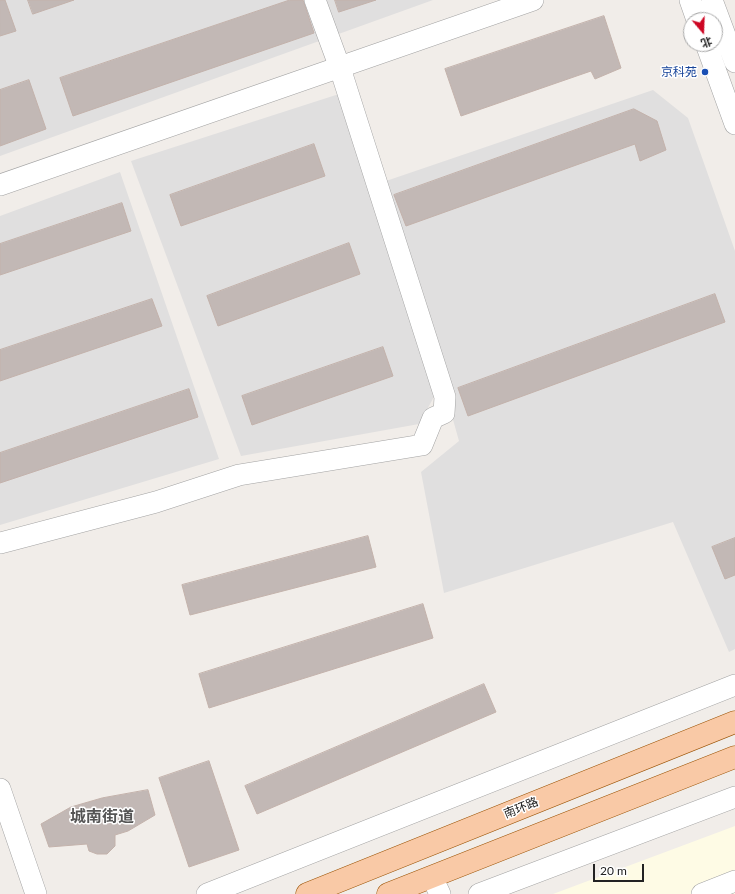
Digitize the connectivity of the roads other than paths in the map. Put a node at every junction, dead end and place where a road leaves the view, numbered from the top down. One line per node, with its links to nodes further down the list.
1 (315, 0): 8 (street)
2 (533, 0): 8 (street)
3 (690, 0): 5 (street)
4 (712, 0): 7 (street)
5 (694, 12)
6 (709, 52): 9 (street)
7 (735, 62)
8 (340, 68): 10 (street); 11 (street)
9 (735, 124)
10 (0, 185)
11 (0, 543)
12 (735, 685): 22 (street)
13 (735, 722): 23 (main road, 南环路)
14 (735, 757): 16 (main road)
15 (735, 768): 16 (street)
16 (708, 769): 20 (main road)
17 (0, 789): 21 (street)
18 (735, 797): 25 (street)
19 (735, 881): 26 (street)
20 (436, 885): 24 (main road)
21 (36, 894)
22 (208, 894)
23 (307, 894)
24 (388, 894)
25 (480, 894)
26 (702, 894)

